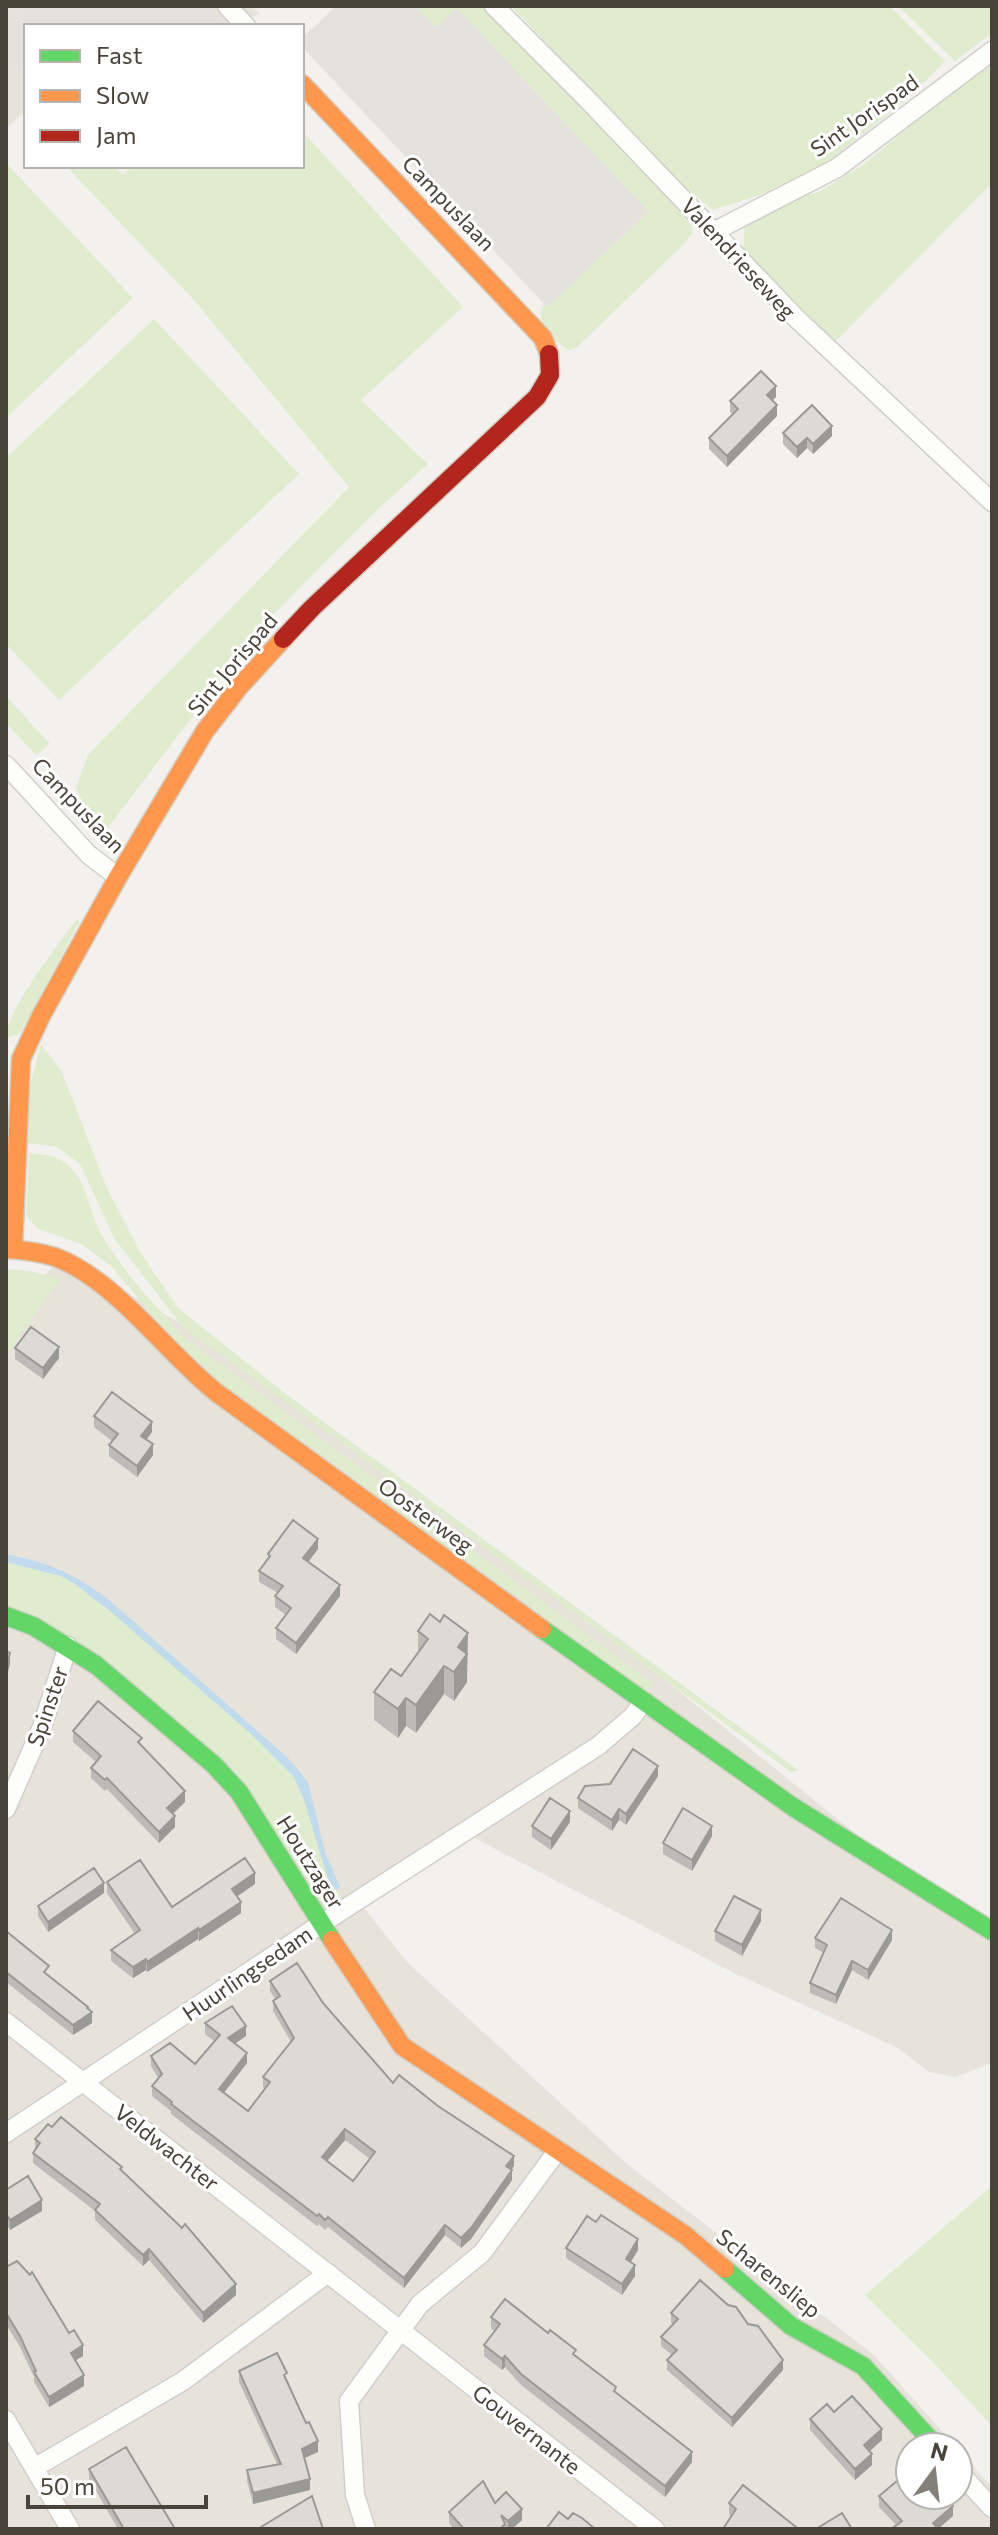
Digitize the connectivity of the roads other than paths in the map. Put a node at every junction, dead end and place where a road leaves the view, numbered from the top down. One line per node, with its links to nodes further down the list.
1 (227, 6): 3 (street)
2 (494, 6): 6 (street, Valendrieseweg)
3 (244, 24)
4 (992, 51): 6 (street, Sint Jorispad)
5 (304, 86): 7 (street, Campuslaan)
6 (715, 231): 8 (street, Valendrieseweg)
7 (554, 361): 10 (street, Sint Jorispad)
8 (992, 502)
9 (6, 765): 10 (street, Campuslaan)
10 (118, 877): 11 (street, Sint Jorispad)
11 (14, 1057): 12 (street, Oosterweg)
12 (10, 1249): 15 (street, Oosterweg)
13 (6, 1616): 14 (street, Houtzager)
14 (68, 1646): 16 (street, Spinster); 17 (street, Houtzager)
15 (643, 1702): 17 (street, Huurlingsedam); 18 (street, Oosterweg)
16 (6, 1809)
17 (321, 1924): 20 (street, Huurlingsedam); 22 (street, Houtzager)
18 (992, 1931)
19 (6, 2022): 20 (street, Veldwachter)
20 (83, 2082): 21 (street, Huurlingsedam); 23 (street, Veldwachter)
21 (6, 2133)
22 (558, 2150): 24 (street); 26 (street, Scharensliep)
23 (328, 2273): 24 (street, Veldwachter); 27 (street)
24 (399, 2329): 31 (street); 32 (street, Gouvernante)
25 (6, 2420): 27 (street)
26 (922, 2431)
27 (34, 2468): 30 (street)
28 (974, 2488): 29 (street)
29 (992, 2508)
30 (70, 2529)
31 (366, 2529)
32 (655, 2529)

